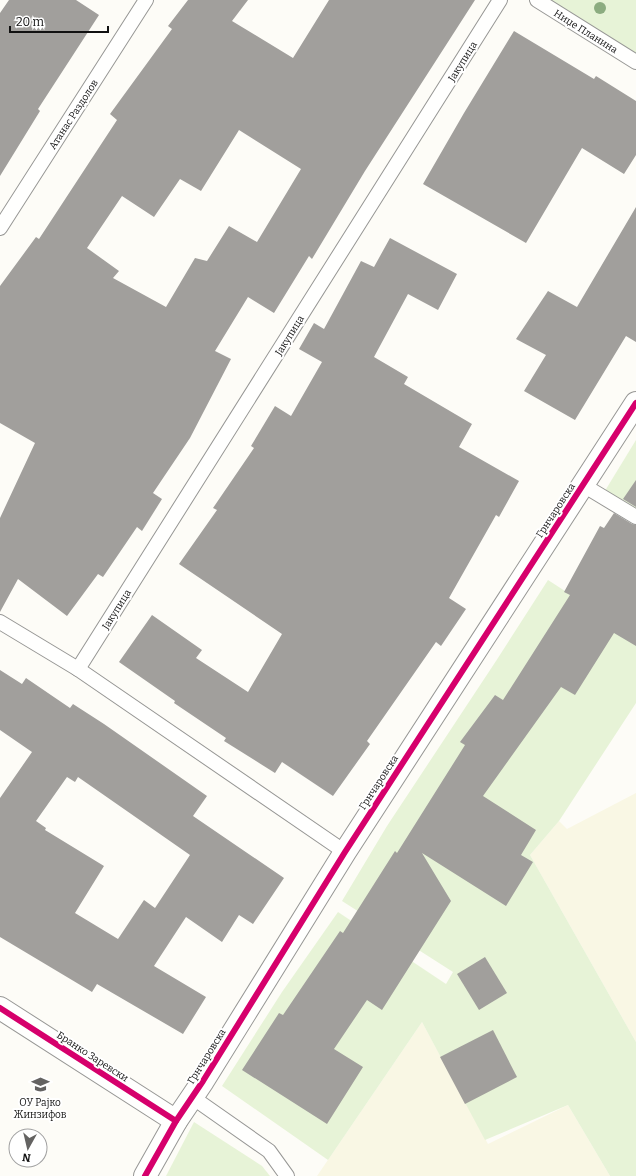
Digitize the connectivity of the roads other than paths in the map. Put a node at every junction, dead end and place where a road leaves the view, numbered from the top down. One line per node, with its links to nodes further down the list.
1 (146, 0): 5 (lane, Атанас Раздолов)
2 (500, 0): 10 (lane, Јакупица)
3 (537, 0): 4 (lane, Ниџе Планина)
4 (636, 62)
5 (0, 228)
6 (636, 403): 7 (street, Грнчаровска)
7 (583, 485): 8 (lane); 11 (street, Грнчаровска)
8 (636, 517)
9 (0, 622): 10 (lane)
10 (78, 670): 11 (lane)
11 (345, 852): 13 (street, Грнчаровска)
12 (0, 1008): 14 (street, Бранко Заревски)
13 (192, 1097): 14 (street, Грнчаровска); 16 (lane, Грнчаровска)
14 (176, 1122): 15 (street, Грнчаровска)
15 (145, 1176)
16 (286, 1176)

